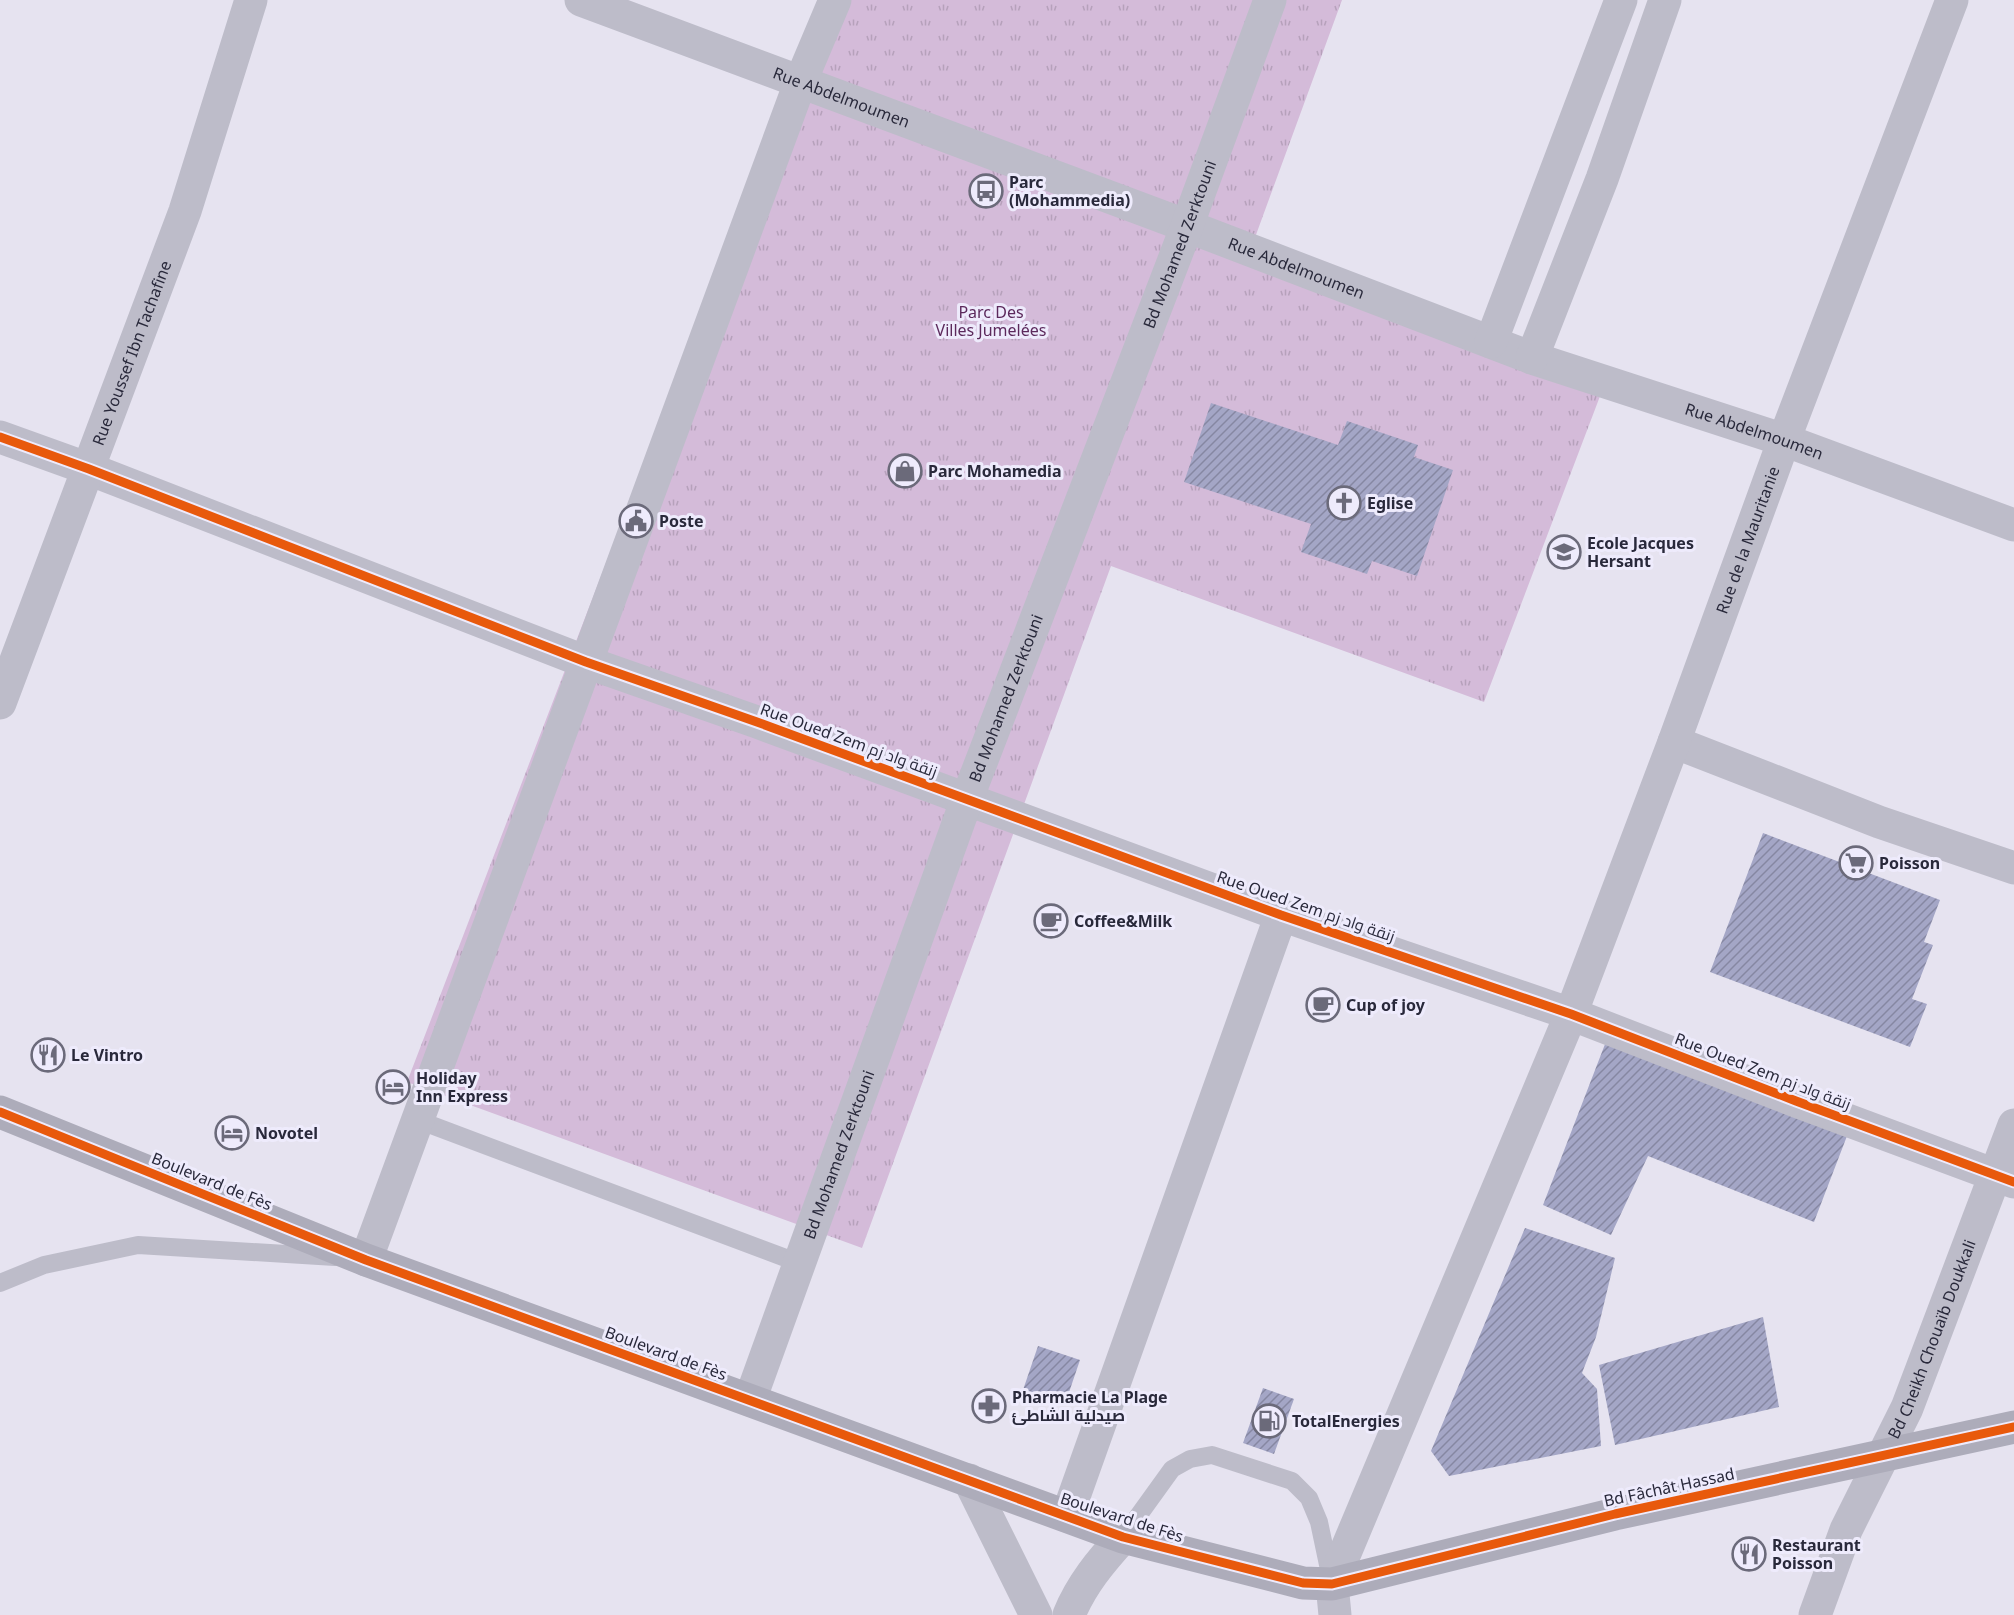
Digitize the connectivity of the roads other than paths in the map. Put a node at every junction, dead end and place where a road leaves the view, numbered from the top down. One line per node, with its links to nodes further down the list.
1 (251, 0): 14 (street, Rue Youssef Ibn Tachafine)
2 (581, 0): 8 (street, Rue Abdelmoumen)
3 (835, 0): 8 (street)
4 (1270, 0): 9 (street, Bd Mohamed Zerktouni)
5 (1621, 0): 10 (street)
6 (1665, 0): 11 (street)
7 (1952, 0): 13 (street, Rue de la Mauritanie)
8 (800, 83): 9 (street, Rue Abdelmoumen); 16 (street)
9 (1187, 226): 10 (street, Rue Abdelmoumen); 19 (street, Bd Mohamed Zerktouni)
10 (1491, 342): 11 (street, Rue Abdelmoumen)
11 (1532, 358): 13 (street, Rue Abdelmoumen)
12 (0, 437): 14 (street, Rue Oued Zem زنقة واد زم)
13 (1784, 440): 15 (street, Rue Abdelmoumen); 18 (street, Rue de la Mauritanie)
14 (89, 469): 16 (street, Rue Oued Zem زنقة واد زم); 17 (street, Rue Youssef Ibn Tachafine)
15 (2014, 525)
16 (586, 662): 19 (street, Rue Oued Zem زنقة واد زم); 24 (street)
17 (0, 703)
18 (1674, 742): 20 (street); 22 (street, Rue de la Mauritanie)
19 (967, 799): 21 (street, Rue Oued Zem زنقة واد زم); 28 (street, Bd Mohamed Zerktouni)
20 (2014, 868)
21 (1281, 915): 22 (street, Rue Oued Zem زنقة واد زم); 34 (street)
22 (1571, 1014): 26 (street, Rue Oued Zem زنقة واد زم); 36 (street, Rue de la Mauritanie)
23 (0, 1112): 27 (street, Boulevard de Fès)
24 (417, 1120): 27 (street); 28 (lane)
25 (2014, 1125): 26 (street, Bd Cheikh Chouaïb Doukkali)
26 (2004, 1178): 32 (street, Bd Cheikh Chouaïb Doukkali)
27 (366, 1260): 29 (lane); 30 (street, Boulevard de Fès)
28 (799, 1263): 30 (street, Bd Mohamed Zerktouni)
29 (0, 1283)
30 (750, 1400): 33 (street, Boulevard de Fès)
31 (2014, 1427): 32 (street, Bd Fâchât Hassad)
32 (1883, 1456): 36 (street, Bd Fâchât Hassad); 39 (street, Bd Cheikh Chouaïb Doukkali)
33 (969, 1480): 34 (street, Boulevard de Fès); 37 (street)
34 (1067, 1516): 35 (street, Boulevard de Fès)
35 (1123, 1537): 36 (street, Boulevard de Fès); 36 (lane); 38 (street)
36 (1334, 1599)
37 (1036, 1615)
38 (1069, 1615)
39 (1815, 1615)

